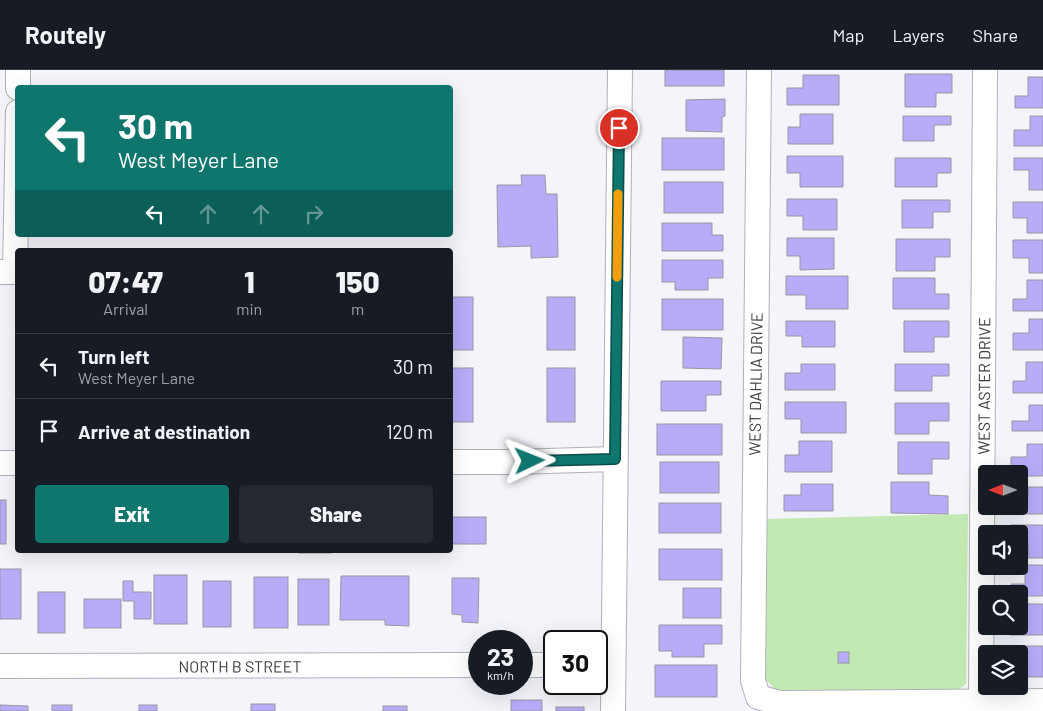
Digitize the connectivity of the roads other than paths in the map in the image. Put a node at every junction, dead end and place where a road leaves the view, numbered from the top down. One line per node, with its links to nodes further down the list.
1 (18, 70): 5 (street)
2 (620, 70): 8 (street)
3 (759, 70): 17 (street, WEST DAHLIA DRIVE)
4 (985, 70): 17 (street, WEST ASTER DRIVE)
5 (18, 85)
6 (15, 160): 7 (street)
7 (8, 272)
8 (615, 459): 9 (street); 12 (street)
9 (453, 462)
10 (0, 463): 11 (street)
11 (15, 463)
12 (607, 630)
13 (468, 665): 14 (street, NORTH B STREET)
14 (0, 666)
15 (608, 682): 18 (street)
16 (1043, 701): 17 (street)
17 (981, 702)
18 (613, 711)

